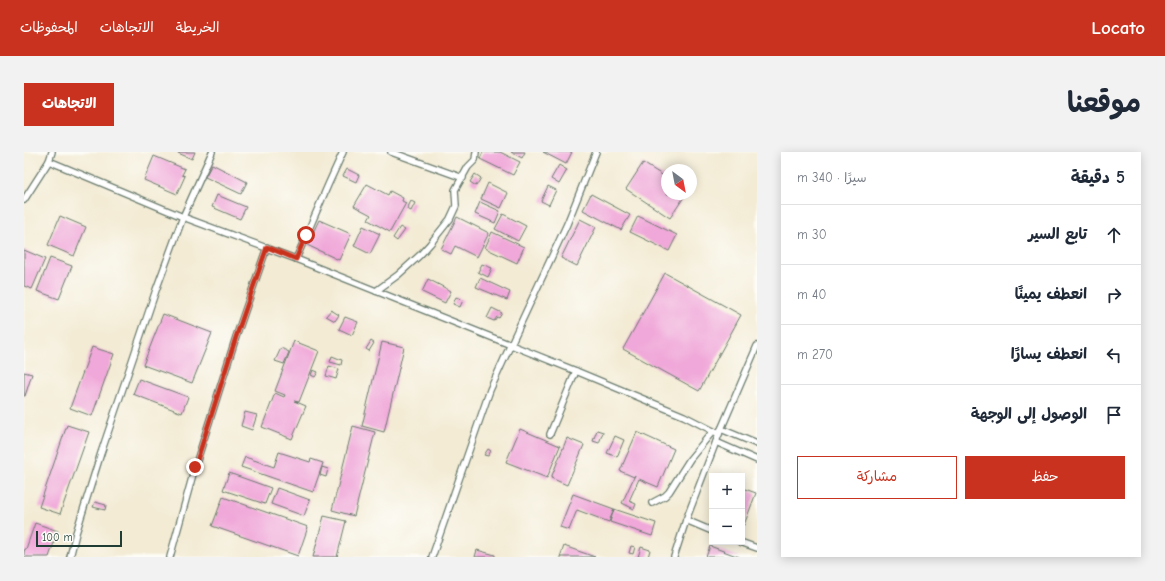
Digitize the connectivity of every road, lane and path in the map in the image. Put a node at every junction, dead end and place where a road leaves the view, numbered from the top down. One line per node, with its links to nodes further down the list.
1 (52, 152): 7 (street)
2 (212, 152): 10 (street)
3 (343, 152): 12 (street)
4 (391, 152): 8 (street)
5 (476, 152): 8 (street)
6 (596, 152): 14 (street)
7 (49, 161): 9 (street); 10 (street)
8 (462, 178): 13 (street)
9 (24, 200)
10 (183, 217): 11 (street); 28 (street)
11 (267, 247): 12 (street); 29 (street)
12 (296, 259): 13 (street)
13 (376, 291): 14 (street)
14 (511, 344): 16 (street); 30 (street)
15 (757, 346): 18 (street)
16 (576, 371): 17 (street); 19 (street)
17 (713, 431): 18 (street); 23 (street)
18 (720, 432): 20 (street); 21 (street)
19 (550, 434)
20 (716, 442): 22 (street); 24 (street)
21 (757, 444)
22 (757, 460)
23 (652, 503)
24 (686, 520): 25 (street); 31 (street)
25 (709, 530)
26 (745, 544): 27 (street)
27 (757, 548)
28 (70, 557)
29 (170, 557)
30 (432, 557)
31 (674, 557)

